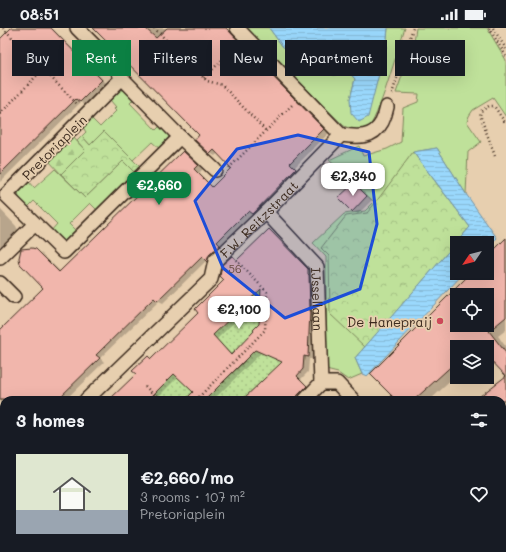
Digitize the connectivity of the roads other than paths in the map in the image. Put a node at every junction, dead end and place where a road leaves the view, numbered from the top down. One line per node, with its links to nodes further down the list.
1 (77, 28): 3 (street)
2 (241, 32): 5 (street)
3 (122, 78): 6 (street); 9 (street, Pretoriaplein)
4 (387, 107): 5 (street)
5 (341, 135): 8 (street, F.W. Reitzstraat)
6 (180, 137): 7 (street); 9 (street, Pretoriaplein)
7 (215, 170)
8 (266, 212): 13 (street, IJssellaan); 14 (street, F.W. Reitzstraat)
9 (35, 224): 10 (street)
10 (0, 258)
11 (0, 283): 12 (street)
12 (14, 297)
13 (321, 383): 15 (street); 16 (street)
14 (90, 396)
15 (309, 396)
16 (349, 396)

